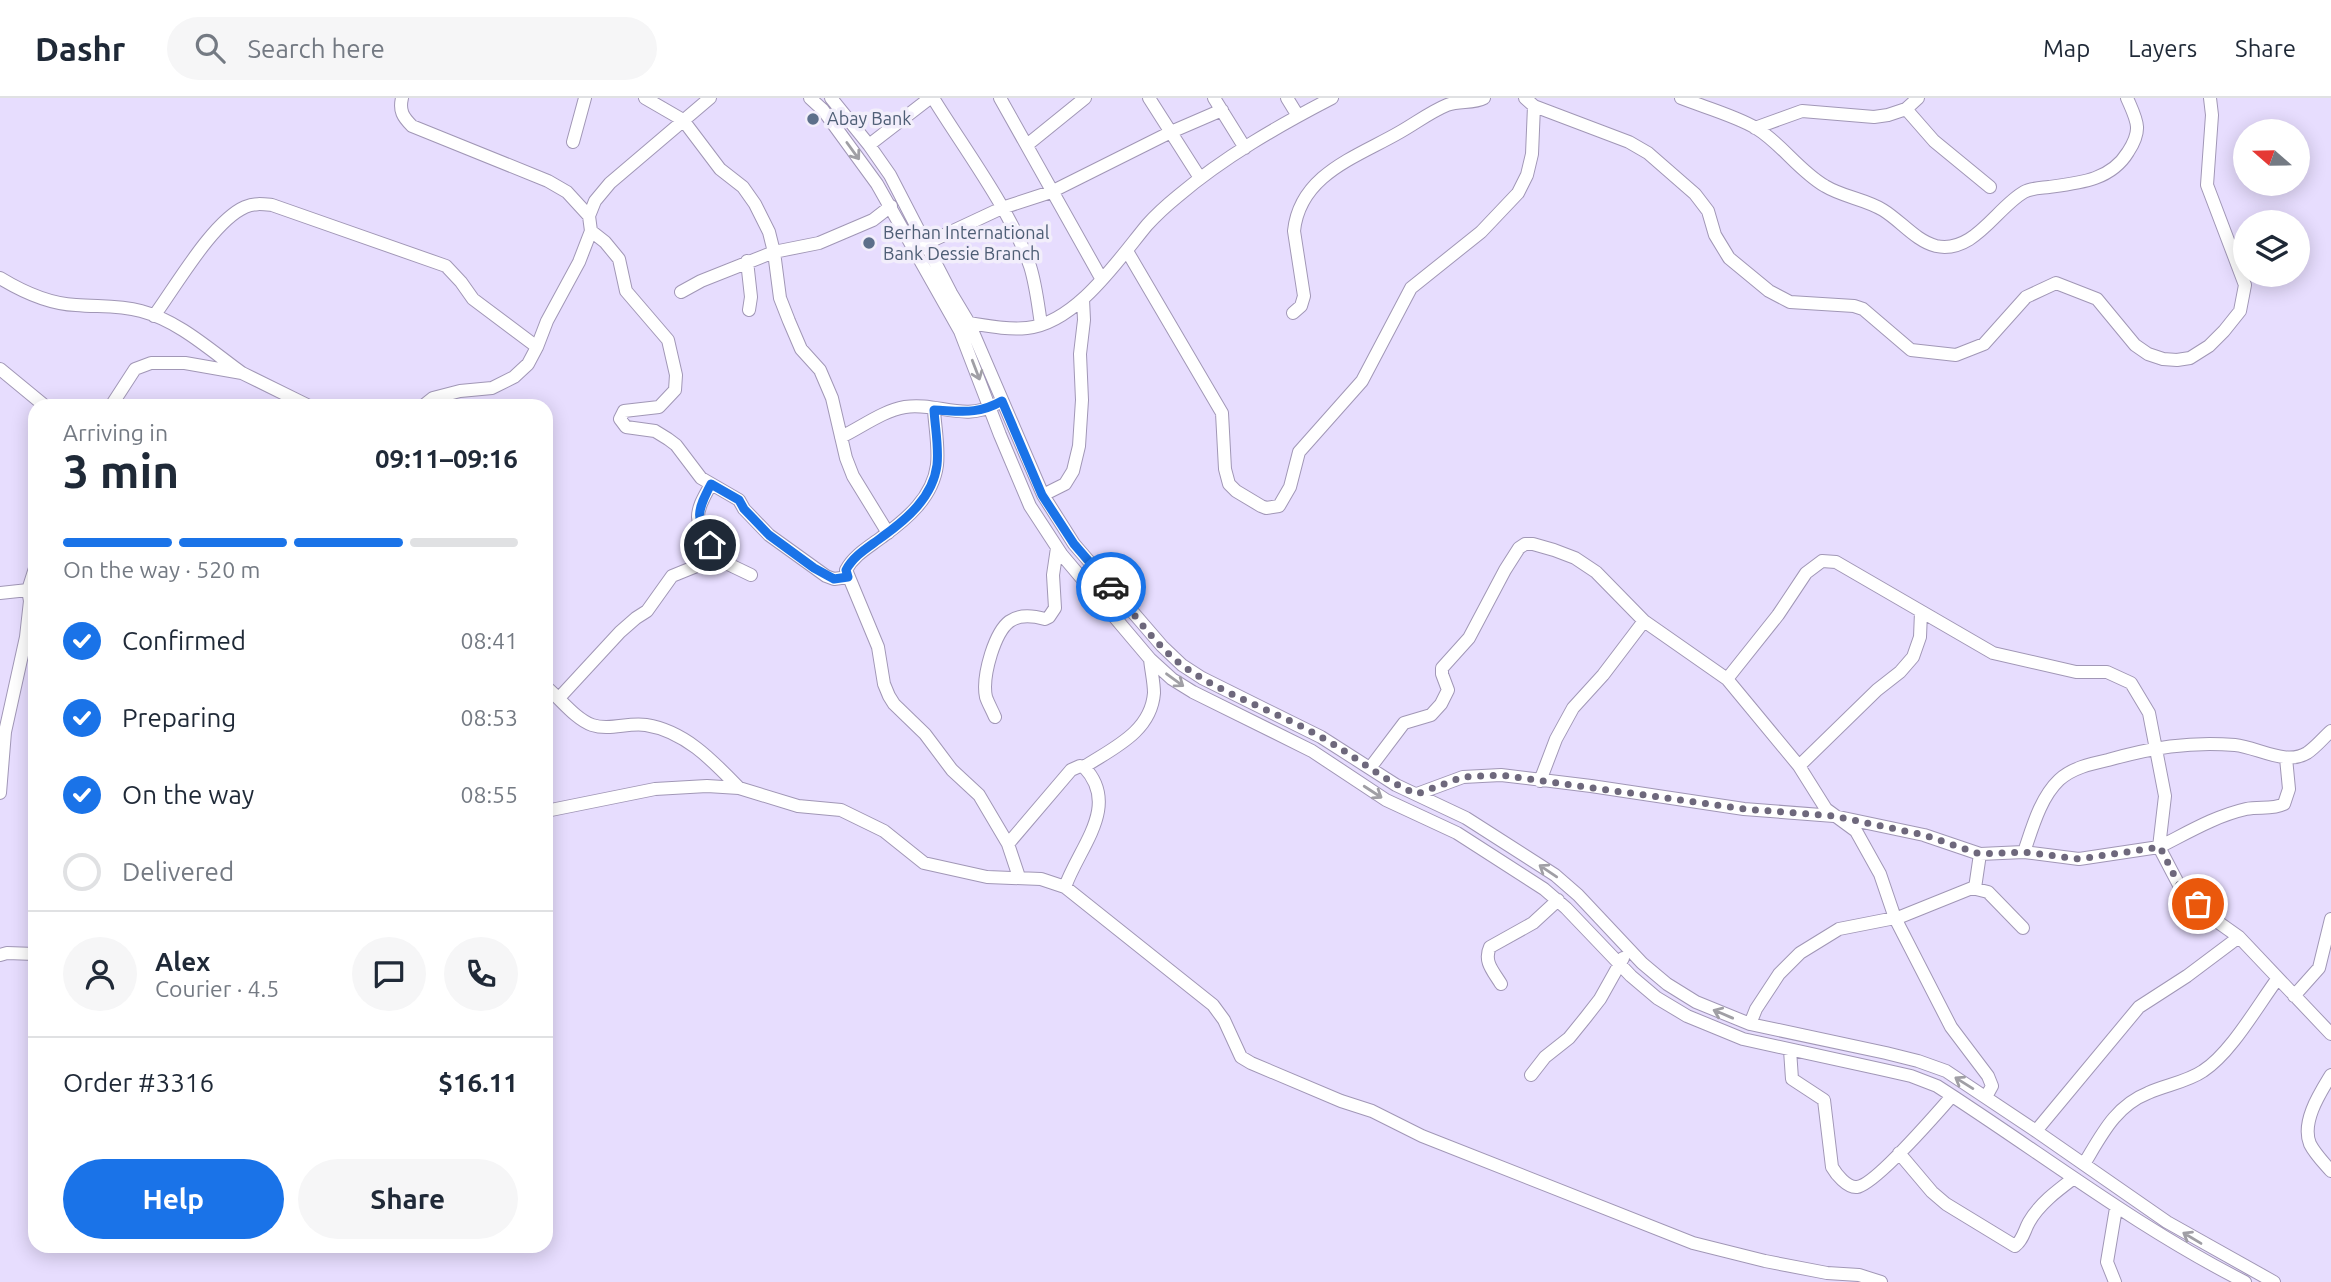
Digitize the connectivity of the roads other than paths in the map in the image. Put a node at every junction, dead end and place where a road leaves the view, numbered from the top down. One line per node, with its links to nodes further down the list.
1 (402, 98): 35 (street)
2 (585, 98): 26 (street)
3 (646, 98): 23 (street)
4 (709, 98): 23 (street)
5 (810, 98): 33 (street, one-way to 33)
6 (831, 98): 27 (street)
7 (931, 98): 27 (street); 34 (street)
8 (1085, 98): 28 (street)
9 (1149, 98): 25 (street)
10 (1214, 98): 21 (street)
11 (1287, 98): 22 (street)
12 (1332, 98): 22 (street)
13 (1484, 98): 46 (street)
14 (1681, 98): 24 (street)
15 (1918, 98): 20 (street)
16 (2127, 98): 24 (street)
17 (2210, 98): 19 (street)
18 (1002, 99): 28 (street)
19 (1530, 102): 38 (street)
20 (1906, 109): 24 (street); 31 (street)
21 (1222, 110): 25 (street); 29 (street)
22 (1298, 116): 29 (street)
23 (683, 120): 35 (street); 39 (street)
24 (1755, 128)
25 (1171, 132): 30 (street); 32 (street)
26 (573, 142)
27 (869, 145): 37 (street)
28 (1027, 145): 32 (street)
29 (1245, 148): 30 (street)
30 (1200, 178): 38 (street)
31 (1990, 187)
32 (1051, 192): 34 (street); 42 (street)
33 (891, 206): 39 (street); 57 (street, one-way to 57)
34 (1002, 208): 37 (street); 49 (street)
35 (589, 216): 36 (street)
36 (591, 231): 50 (street); 62 (street)
37 (925, 244): 48 (street)
38 (1127, 251): 42 (street)
39 (774, 252): 40 (street); 59 (street)
40 (747, 261): 43 (street); 45 (street)
41 (0, 278): 47 (street)
42 (1101, 278): 44 (street)
43 (681, 292)
44 (1083, 299): 49 (street); 63 (street)
45 (749, 310)
46 (1293, 313)
47 (155, 316): 50 (street); 52 (street)
48 (969, 323): 49 (street); 57 (street)
49 (1041, 324)
50 (537, 346): 56 (street)
51 (0, 369): 53 (street)
52 (242, 373): 54 (street); 55 (street)
53 (36, 399)
54 (116, 399)
55 (295, 399)
56 (432, 399)
57 (996, 404): 58 (street); 60 (street); 61 (street)
58 (934, 410): 59 (street); 64 (street)
59 (841, 437): 64 (street)
60 (1026, 460): 61 (street); 63 (street)
61 (1014, 466): 65 (street)
62 (711, 484): 66 (street); 68 (street)
63 (1042, 495): 78 (street)
64 (888, 533): 68 (street)
65 (1057, 548): 74 (street); 79 (street)
66 (709, 561): 67 (street); 77 (street)
67 (751, 575)
68 (848, 577): 93 (street)
69 (0, 593): 70 (street)
70 (28, 598)
71 (1921, 612): 75 (street); 82 (street); 84 (street)
72 (28, 621): 89 (street)
73 (1644, 621): 75 (street); 86 (street); 87 (street)
74 (1150, 659): 80 (street, one-way to 80); 85 (street)
75 (1727, 679): 84 (street)
76 (553, 693): 77 (street)
77 (559, 698): 88 (street)
78 (1275, 714): 80 (street); 86 (street)
79 (995, 717)
80 (1268, 730): 100 (street, one-way to 100)
81 (2328, 740): 83 (street)
82 (2155, 748): 83 (street); 94 (street); 95 (street)
83 (2286, 758): 94 (street)
84 (1799, 766): 92 (street)
85 (1084, 767): 93 (street); 98 (street)
86 (1370, 768): 90 (street)
87 (1540, 781): 90 (street); 92 (street)
88 (739, 788): 91 (street); 97 (street)
89 (0, 793)
90 (1417, 794): 105 (street, one-way to 90)
91 (553, 810)
92 (1834, 816): 96 (street); 101 (street)
93 (1008, 844): 97 (street)
94 (2160, 847): 95 (street); 104 (street)
95 (2024, 852): 96 (street)
96 (1980, 854): 99 (street)
97 (1019, 877): 98 (street)
98 (1060, 885): 127 (street)
99 (1975, 888): 101 (street); 103 (street)
100 (1558, 900): 108 (street); 110 (street)
101 (1895, 918): 112 (street); 118 (street)
102 (2331, 919): 111 (street)
103 (2023, 928)
104 (2239, 937): 109 (street); 119 (street)
105 (1629, 950): 108 (street); 112 (street, one-way to 105)
106 (28, 954): 107 (street)
107 (0, 955)
108 (1619, 964): 114 (street); 115 (street)
109 (2278, 978): 111 (street); 121 (street)
110 (1501, 984)
111 (2294, 996): 113 (street)
112 (1750, 1024): 118 (street, one-way to 112)
113 (2331, 1034)
114 (1790, 1050): 117 (street); 120 (street)
115 (1531, 1074)
116 (2331, 1075): 122 (street)
117 (1952, 1096): 120 (street); 123 (street)
118 (1986, 1097): 119 (street)
119 (2036, 1131): 121 (street)
120 (1899, 1153): 123 (street)
121 (2084, 1164): 125 (street, one-way to 121)
122 (2331, 1171)
123 (2074, 1178): 124 (street)
124 (2116, 1208): 126 (street); 128 (street)
125 (2213, 1250): 126 (street); 130 (street)
126 (2206, 1263): 129 (street)
127 (1881, 1282)
128 (2115, 1282)
129 (2245, 1282)
130 (2274, 1282)

